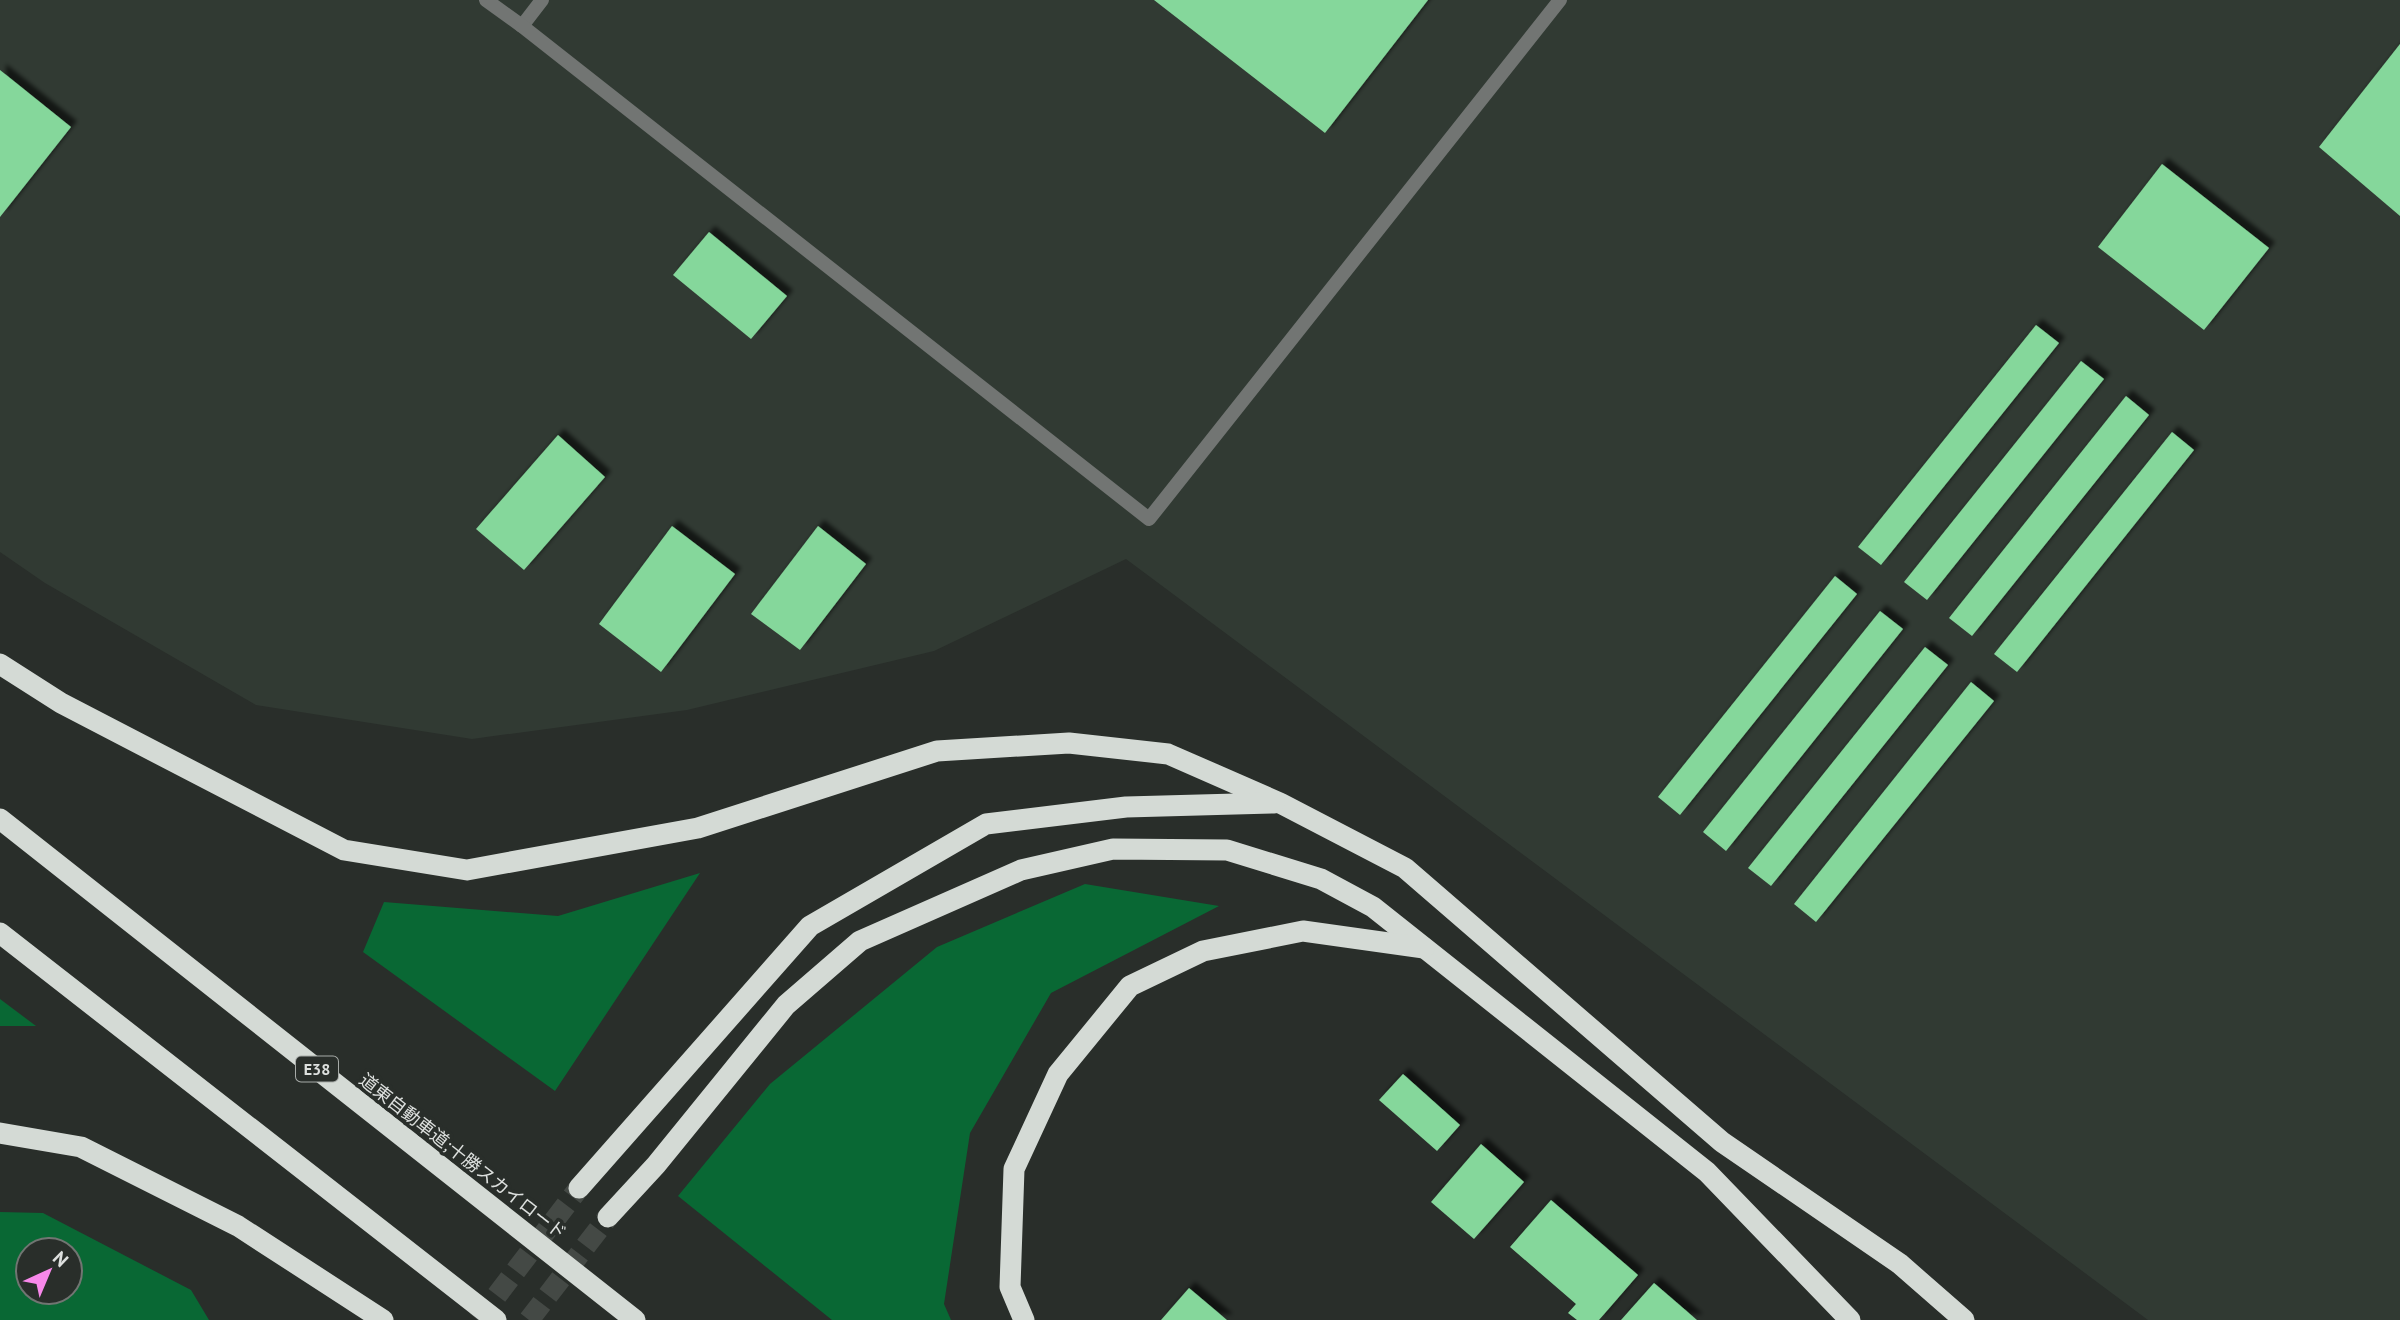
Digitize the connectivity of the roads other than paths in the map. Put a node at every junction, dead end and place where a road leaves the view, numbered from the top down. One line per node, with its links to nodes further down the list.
1 (486, 0): 4 (street)
2 (542, 0): 4 (street)
3 (1559, 0): 4 (street)
4 (522, 26)
5 (0, 664): 6 (highway)
6 (1280, 803): 11 (highway); 18 (highway)
7 (0, 819): 15 (highway, 道東自動車道;十勝スカイロード / E38)
8 (0, 933): 14 (highway)
9 (1426, 949): 12 (highway); 16 (highway); 17 (highway)
10 (0, 1133): 13 (highway)
11 (579, 1188)
12 (608, 1217)
13 (383, 1320)
14 (496, 1320)
15 (635, 1320)
16 (1024, 1320)
17 (1850, 1320)
18 (1964, 1320)

